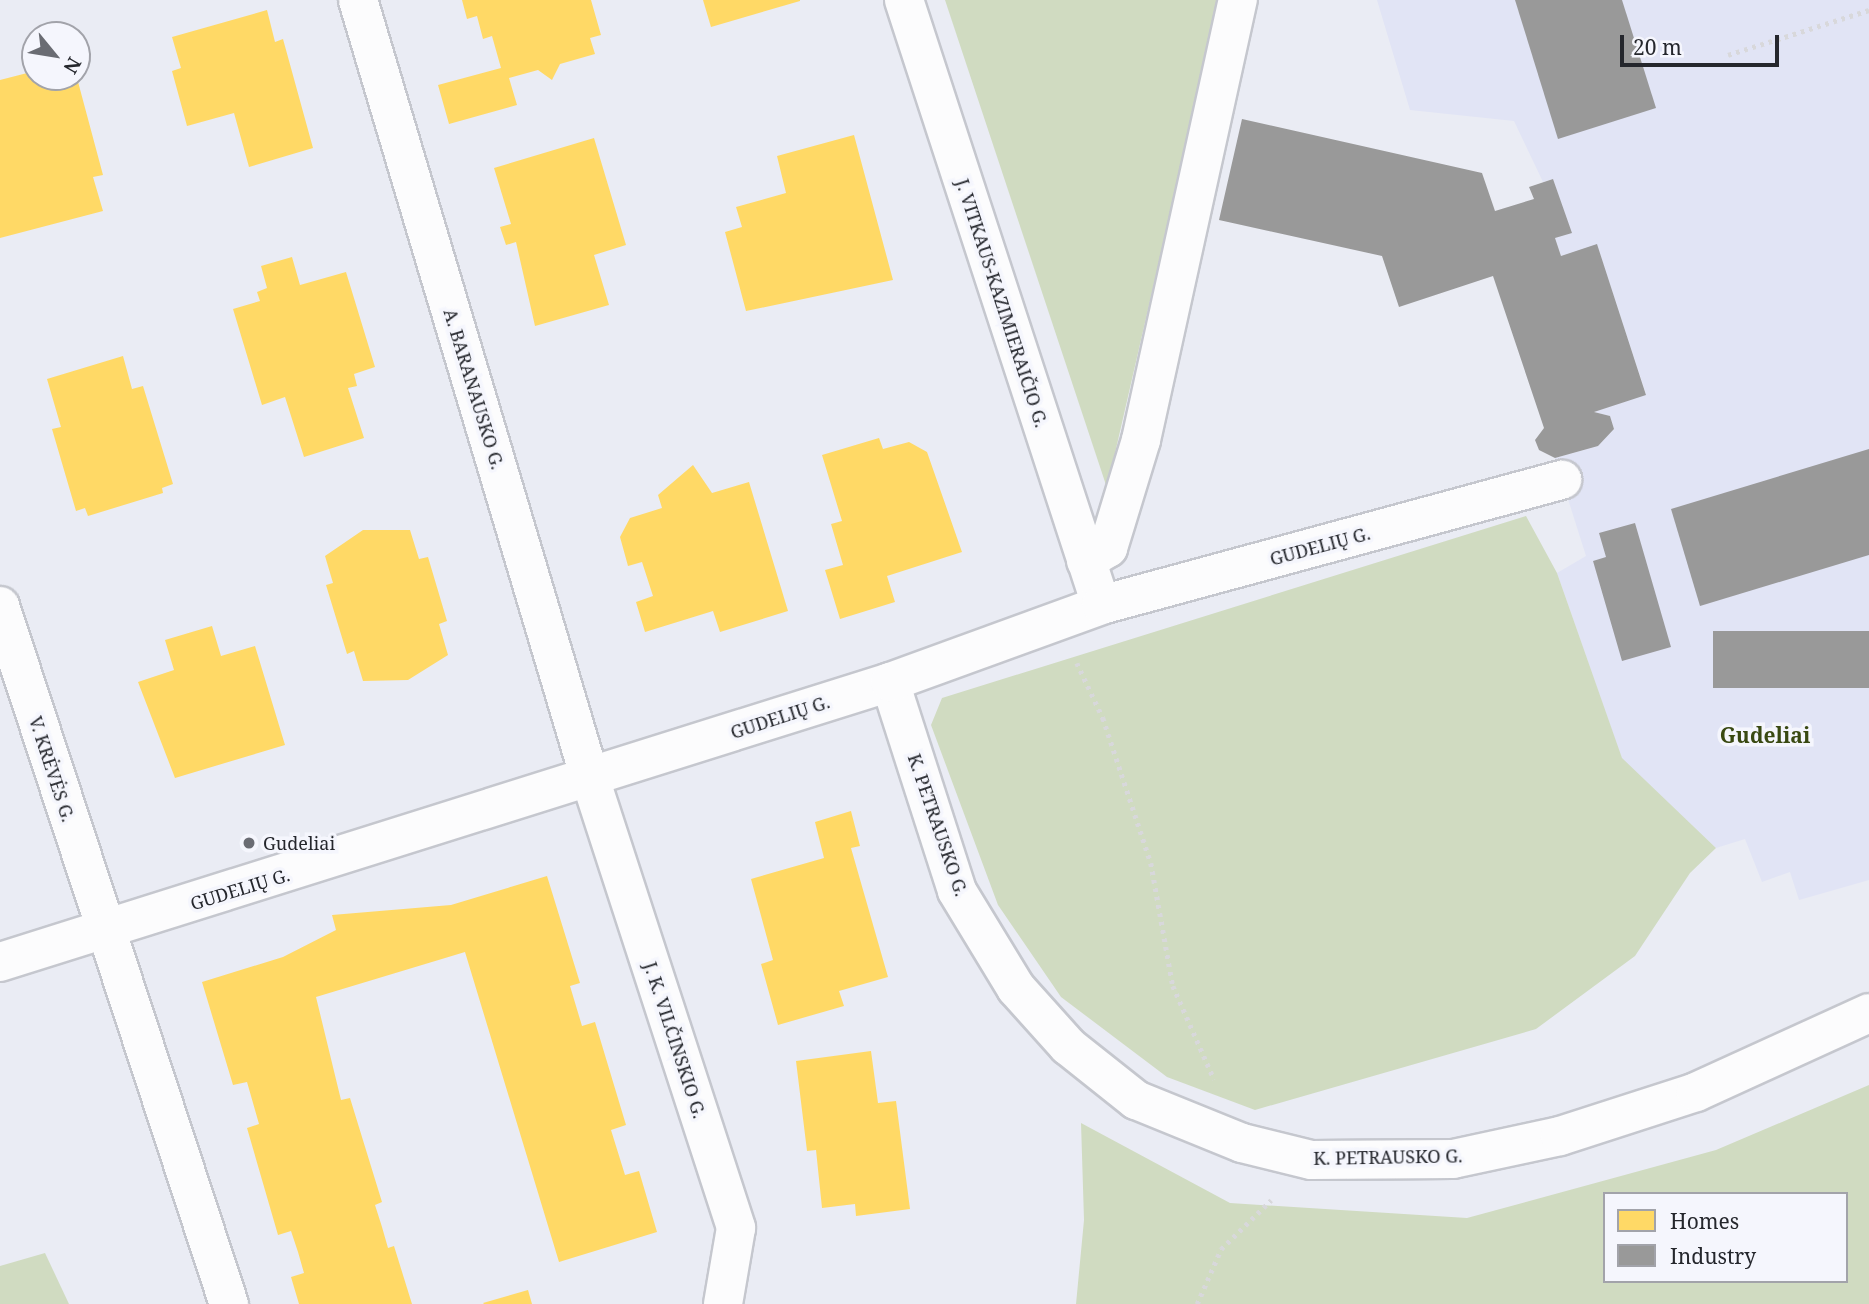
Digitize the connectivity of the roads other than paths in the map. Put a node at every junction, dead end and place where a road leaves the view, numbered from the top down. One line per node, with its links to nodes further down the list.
1 (358, 0): 9 (street, A. BARANAUSKO G.)
2 (904, 0): 5 (street, J. VITKAUS-KAZIMIERAIČIO G.)
3 (1238, 0): 5 (street)
4 (1562, 480): 6 (street, GUDELIŲ G.)
5 (1086, 561): 6 (street, J. VITKAUS-KAZIMIERAIČIO G.)
6 (1101, 605): 8 (street, GUDELIŲ G.)
7 (0, 606): 10 (street, V. KRĖVĖS G.)
8 (890, 682): 9 (street, GUDELIŲ G.); 12 (street, K. PETRAUSKO G.)
9 (590, 778): 10 (street, GUDELIŲ G.); 14 (street, J. K. VILČINSKIO G.)
10 (103, 932): 11 (street, GUDELIŲ G.); 13 (street)
11 (0, 962)
12 (1869, 1013)
13 (229, 1304)
14 (723, 1304)

